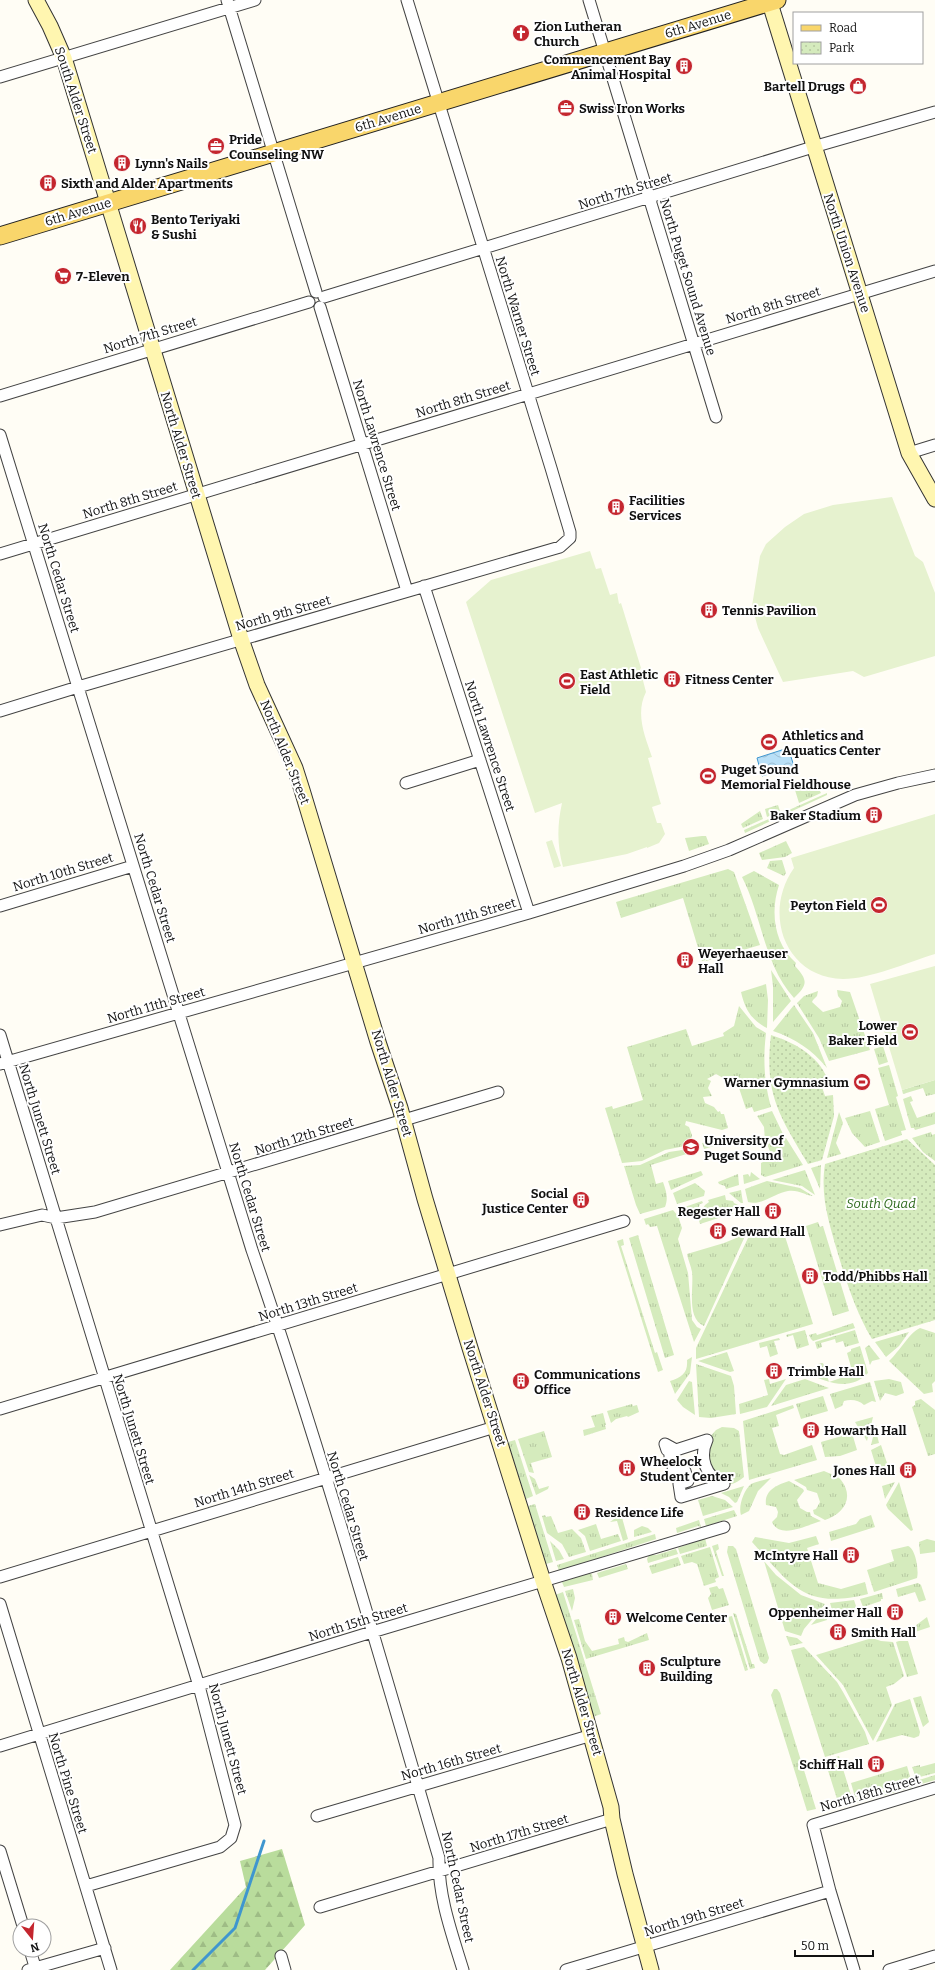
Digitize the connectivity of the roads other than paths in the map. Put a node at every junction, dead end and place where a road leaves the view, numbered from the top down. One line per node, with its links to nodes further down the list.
1 (36, 0): 8 (street, South Alder Street)
2 (255, 0): 6 (street)
3 (407, 0): 10 (street, North Warner Street)
4 (589, 0): 7 (street, North Puget Sound Avenue)
5 (772, 1): 7 (main road, 6th Avenue); 12 (street, North Union Avenue)
6 (228, 4): 8 (street); 13 (street, North Lawrence Street)
7 (605, 53): 10 (main road, 6th Avenue); 14 (street, North Puget Sound Avenue)
8 (64, 58): 9 (street); 15 (street, South Alder Street)
9 (0, 77)
10 (439, 103): 13 (main road, 6th Avenue); 17 (street, North Warner Street)
11 (935, 112): 12 (street, North 7th Street)
12 (813, 147): 14 (street, North 7th Street); 19 (street, North Union Avenue)
13 (274, 153): 15 (main road, 6th Avenue); 20 (street, North Lawrence Street)
14 (649, 198): 17 (street, North 7th Street); 21 (street, North Puget Sound Avenue)
15 (108, 204): 16 (main road, 6th Avenue); 22 (street, North Alder Street)
16 (0, 236)
17 (483, 248): 20 (street, North 7th Street); 23 (street, North Warner Street)
18 (935, 271): 19 (street, North 8th Street)
19 (861, 294): 21 (street, North 8th Street); 29 (street, North Union Avenue)
20 (320, 298): 22 (street, North 7th Street); 27 (street, North Lawrence Street)
21 (693, 343): 23 (street, North 8th Street); 25 (street, North Puget Sound Avenue)
22 (152, 349): 24 (street, North 7th Street); 30 (street, North Alder Street)
23 (527, 394): 27 (street, North 8th Street); 32 (street, North Warner Street)
24 (0, 396)
25 (716, 418)
26 (0, 435): 33 (street, North Cedar Street)
27 (362, 444): 30 (street, North 8th Street); 36 (street, North Lawrence Street)
28 (935, 445): 29 (street)
29 (908, 453): 31 (street, North Union Avenue)
30 (196, 494): 33 (street, North 8th Street); 37 (street, North Alder Street)
31 (935, 499)
32 (570, 538): 35 (street, North 9th Street)
33 (34, 544): 34 (street, North 8th Street); 38 (street, North Cedar Street)
34 (0, 554)
35 (424, 586): 36 (street, North 9th Street); 40 (street, North Lawrence Street)
36 (407, 591): 37 (street, North 9th Street)
37 (241, 639): 38 (street, North 9th Street); 46 (street, North Alder Street)
38 (78, 687): 39 (street, North 9th Street); 43 (street, North Cedar Street)
39 (0, 712)
40 (480, 760): 42 (street); 45 (street, North Lawrence Street)
41 (935, 775): 45 (street, North 11th Street)
42 (406, 783)
43 (133, 866): 44 (street, North 10th Street); 47 (street, North Cedar Street)
44 (0, 906)
45 (529, 913): 46 (street, North 11th Street)
46 (355, 963): 47 (street, North 11th Street); 51 (street, North Alder Street)
47 (178, 1012): 49 (street, North 11th Street); 52 (street, North Cedar Street)
48 (0, 1035): 49 (street, North Junett Street)
49 (4, 1063): 53 (street, North Junett Street)
50 (498, 1092): 51 (street, North 12th Street)
51 (404, 1121): 52 (street, North 12th Street); 56 (street, North Alder Street)
52 (228, 1173): 53 (street, North 12th Street); 57 (street, North Cedar Street)
53 (56, 1218): 55 (street, North 12th Street); 58 (street, North Junett Street)
54 (624, 1221): 56 (street, North 13th Street)
55 (0, 1225)
56 (448, 1274): 57 (street, North 13th Street); 60 (street, North Alder Street)
57 (278, 1325): 58 (street, North 13th Street); 61 (street, North Cedar Street)
58 (104, 1378): 59 (street, North 13th Street); 64 (street, North Junett Street)
59 (0, 1409)
60 (495, 1427): 61 (street, North 14th Street); 66 (street, North Alder Street)
61 (326, 1478): 64 (street, North 14th Street); 68 (street, North Cedar Street)
62 (724, 1484): 62 (street)
63 (724, 1527): 66 (street, North 15th Street)
64 (151, 1531): 65 (street, North 14th Street); 69 (street, North Junett Street)
65 (0, 1577)
66 (543, 1581): 68 (street, North 15th Street); 71 (street, North Alder Street)
67 (0, 1604): 70 (street, North Pine Street)
68 (372, 1632): 69 (street, North 15th Street); 73 (street, North Cedar Street)
69 (199, 1686): 70 (street, North 15th Street); 79 (street, North Junett Street)
70 (39, 1735): 72 (street, North 15th Street); 79 (street, North Pine Street)
71 (592, 1735): 73 (street, North 16th Street); 76 (street, North Alder Street)
72 (0, 1746)
73 (418, 1786): 75 (street, North 16th Street); 78 (street, North Cedar Street)
74 (935, 1788): 80 (street, North 18th Street)
75 (317, 1816)
76 (612, 1819): 78 (street, North 17th Street); 83 (street, North Alder Street)
77 (0, 1851): 82 (street)
78 (439, 1872): 81 (street, North 17th Street); 91 (street, North Cedar Street)
79 (86, 1886): 84 (street, North Pine Street)
80 (830, 1891): 83 (street, North 19th Street); 94 (street)
81 (320, 1907)
82 (21, 1918)
83 (644, 1947): 92 (street, North 19th Street); 93 (street, North Alder Street)
84 (105, 1948): 88 (street); 89 (street, North Pine Street)
85 (281, 1956): 90 (street)
86 (935, 1956): 95 (street)
87 (31, 1958): 88 (street)
88 (33, 1969)
89 (111, 1970)
90 (285, 1970)
91 (463, 1970)
92 (566, 1970)
93 (651, 1970)
94 (854, 1970)
95 (889, 1970)

